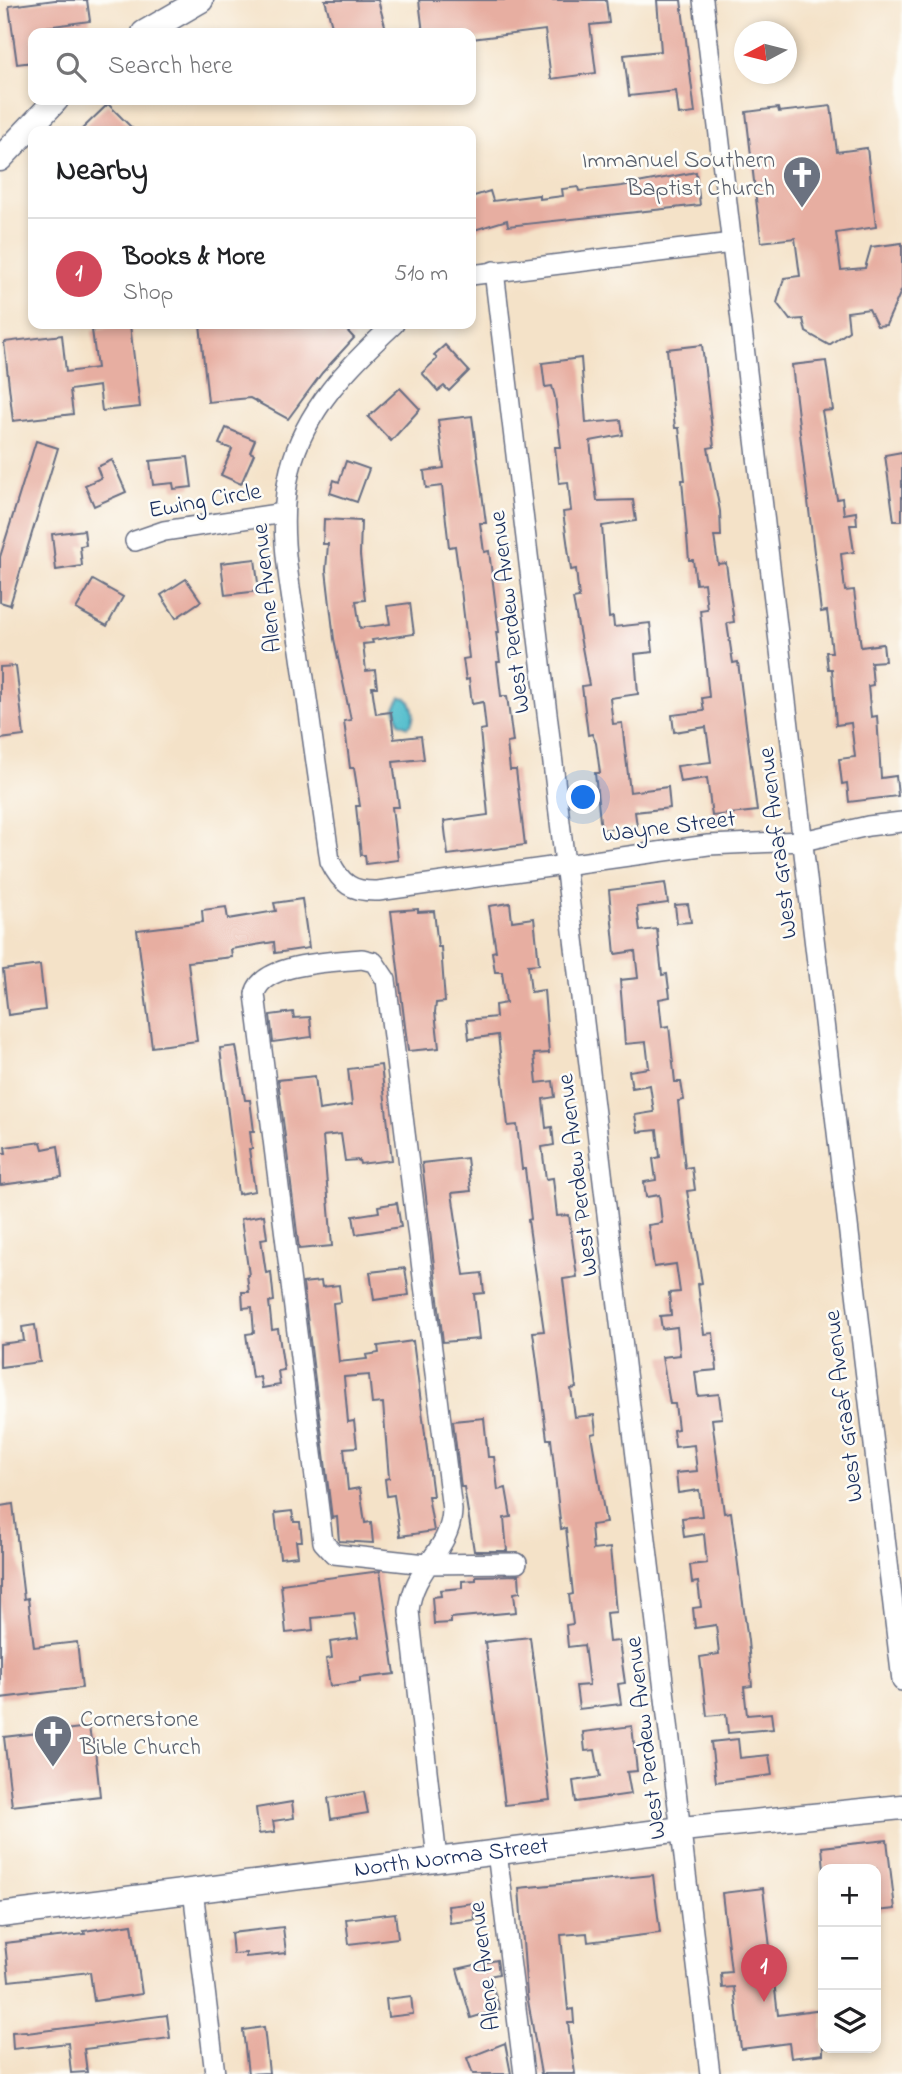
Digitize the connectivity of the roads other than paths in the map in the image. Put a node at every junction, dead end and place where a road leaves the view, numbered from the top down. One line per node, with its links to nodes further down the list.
1 (201, 0): 3 (street)
2 (703, 0): 8 (street, West Graaf Avenue)
3 (153, 28)
4 (51, 105): 5 (street)
5 (31, 126)
6 (28, 130): 7 (street)
7 (0, 159)
8 (732, 243): 9 (street); 15 (street, West Graaf Avenue)
9 (494, 271): 10 (street); 16 (street, West Perdew Avenue)
10 (476, 274)
11 (389, 329): 12 (street, Alene Avenue)
12 (284, 513): 13 (street, Ewing Circle); 17 (street, Alene Avenue)
13 (135, 541)
14 (902, 822): 15 (street, Wayne Street)
15 (803, 841): 16 (street, Wayne Street); 20 (street, West Graaf Avenue)
16 (566, 865): 17 (street, Wayne Street); 22 (street, West Perdew Avenue)
17 (339, 879)
18 (517, 1563): 19 (street)
19 (426, 1564): 19 (street); 24 (street)
20 (902, 1681)
21 (902, 1807): 22 (street, North Norma Street)
22 (682, 1829): 23 (street, North Norma Street); 29 (street, West Perdew Avenue)
23 (497, 1852): 24 (street, North Norma Street); 28 (street, Alene Avenue)
24 (437, 1859): 25 (street, North Norma Street)
25 (193, 1890): 26 (street, North Norma Street); 27 (street)
26 (0, 1915)
27 (215, 2074)
28 (524, 2074)
29 (710, 2074)

